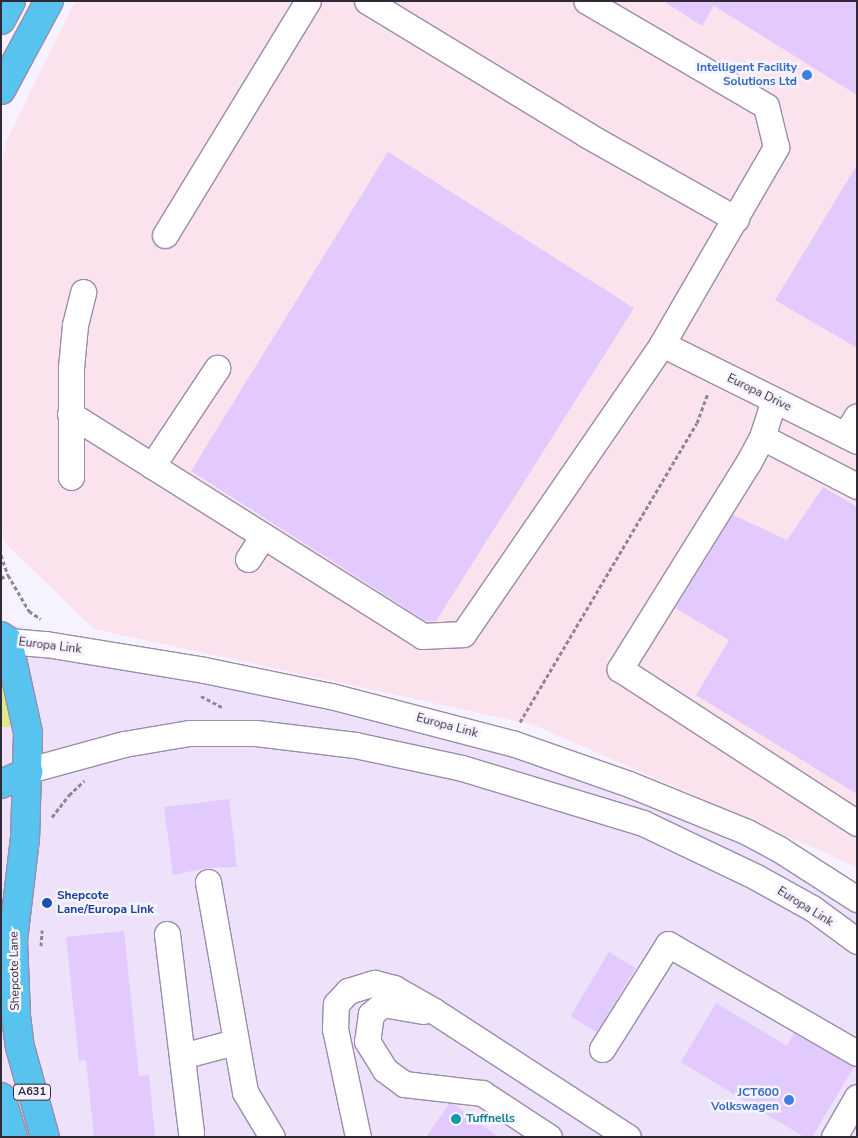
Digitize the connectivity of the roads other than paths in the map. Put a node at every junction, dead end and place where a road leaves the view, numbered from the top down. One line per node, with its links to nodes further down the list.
1 (11, 1): 6 (highway)
2 (49, 1): 7 (highway)
3 (308, 1): 9 (street)
4 (367, 1): 8 (street)
5 (586, 1): 8 (street)
6 (1, 20)
7 (1, 90)
8 (736, 219): 11 (street)
9 (165, 235)
10 (83, 292): 14 (street)
11 (662, 344): 13 (street, Europa Drive); 20 (street)
12 (217, 368): 17 (street)
13 (774, 400): 15 (street, Europa Drive); 16 (street)
14 (70, 414): 17 (street); 18 (street)
15 (853, 431)
16 (762, 437): 19 (street); 25 (street)
17 (152, 466): 20 (street)
18 (71, 477)
19 (857, 486)
20 (263, 536): 21 (street)
21 (248, 558)
22 (5, 639): 23 (highway, Shepcote Lane); 27 (street, Europa Link)
23 (28, 771): 24 (highway); 29 (street, Europa Link); 38 (highway, Shepcote Lane / A631)
24 (1, 784)
25 (857, 823)
26 (208, 882): 31 (street)
27 (857, 899)
28 (167, 934): 34 (street)
29 (857, 941)
30 (446, 1020): 41 (street); 42 (street); 43 (street)
31 (235, 1042): 34 (street); 40 (street)
32 (602, 1049): 33 (street)
33 (857, 1053)
34 (182, 1056): 37 (street)
35 (857, 1097): 44 (street)
36 (1, 1098): 39 (highway, A631)
37 (191, 1133)
38 (36, 1134)
39 (12, 1137)
40 (272, 1137)
41 (358, 1137)
42 (549, 1137)
43 (628, 1137)
44 (834, 1137)

